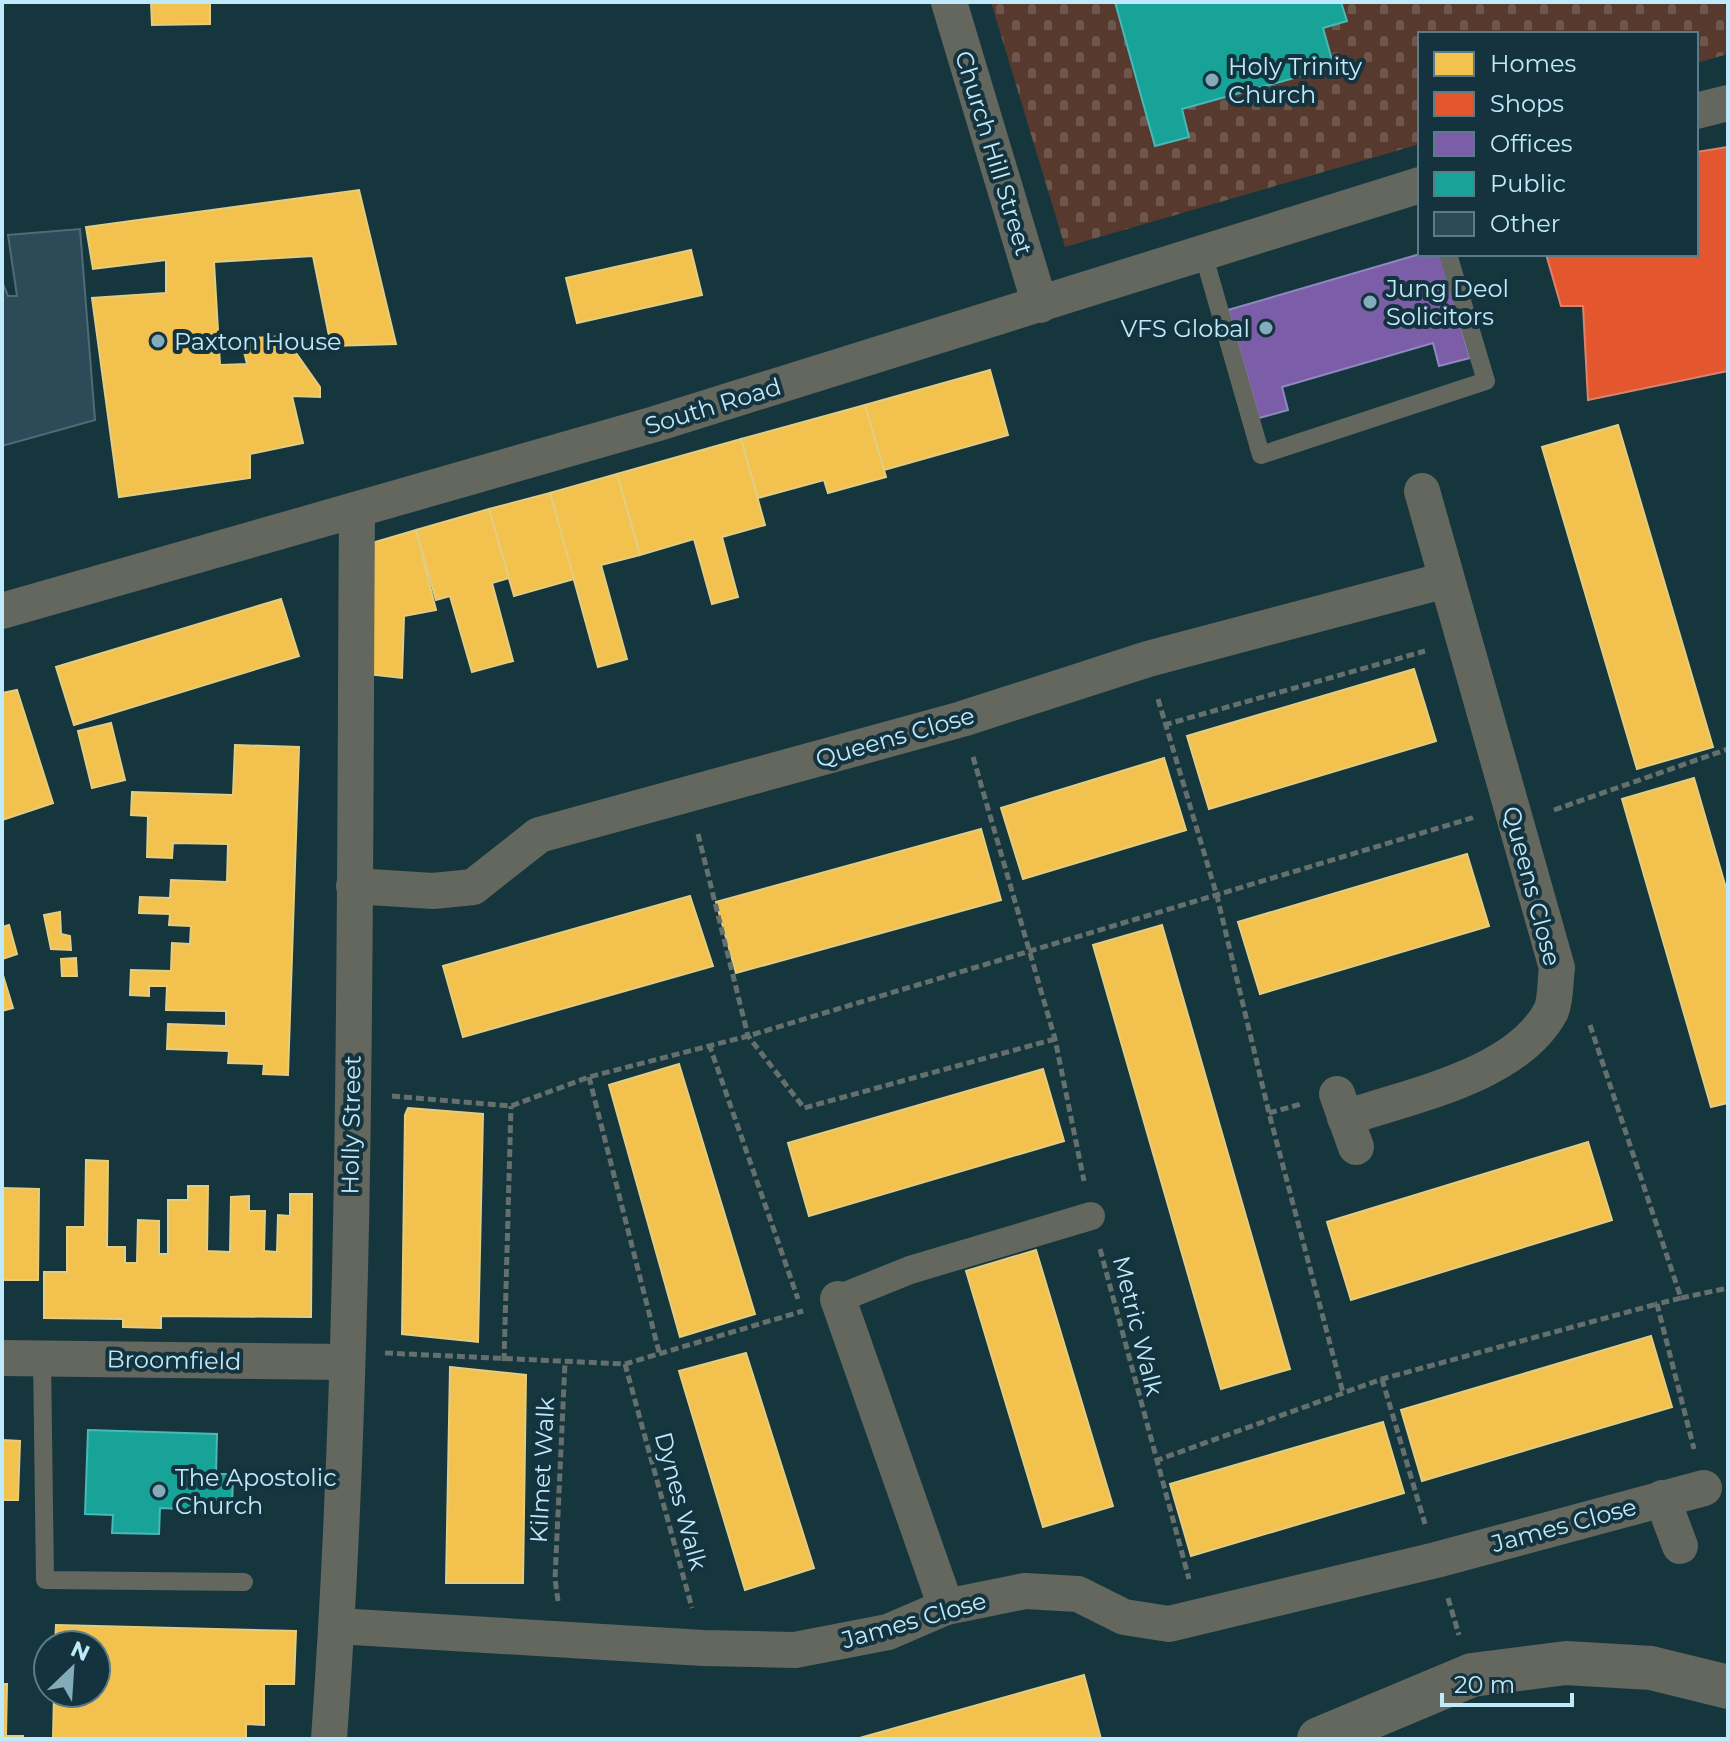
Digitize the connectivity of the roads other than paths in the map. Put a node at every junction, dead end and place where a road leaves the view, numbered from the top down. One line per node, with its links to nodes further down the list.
1 (949, 2): 7 (street, Church Hill Street)
2 (1728, 103): 3 (street)
3 (1698, 110)
4 (1418, 186): 5 (street, South Road)
5 (1203, 253): 6 (lane); 7 (street, South Road)
6 (1449, 256)
7 (1040, 305): 9 (street, South Road)
8 (1422, 491): 10 (street, Queens Close)
9 (357, 511): 11 (street, South Road); 12 (street, Holly Street)
10 (1446, 580): 12 (street, Queens Close); 13 (street, Queens Close)
11 (2, 611)
12 (354, 886): 16 (street, Holly Street)
13 (1346, 1120)
14 (1091, 1216): 15 (street)
15 (838, 1299): 23 (street)
16 (346, 1356): 18 (street, Broomfield); 24 (street, Holly Street)
17 (2, 1358): 18 (street, Broomfield)
18 (42, 1358): 22 (lane)
19 (1704, 1488): 20 (street, James Close)
20 (1662, 1498): 21 (street, James Close); 23 (street, James Close)
21 (1680, 1546)
22 (244, 1582)
23 (946, 1607): 24 (street, James Close)
24 (337, 1626): 26 (street, Holly Street)
25 (1728, 1687): 27 (street)
26 (329, 1739)
27 (1319, 1739)

